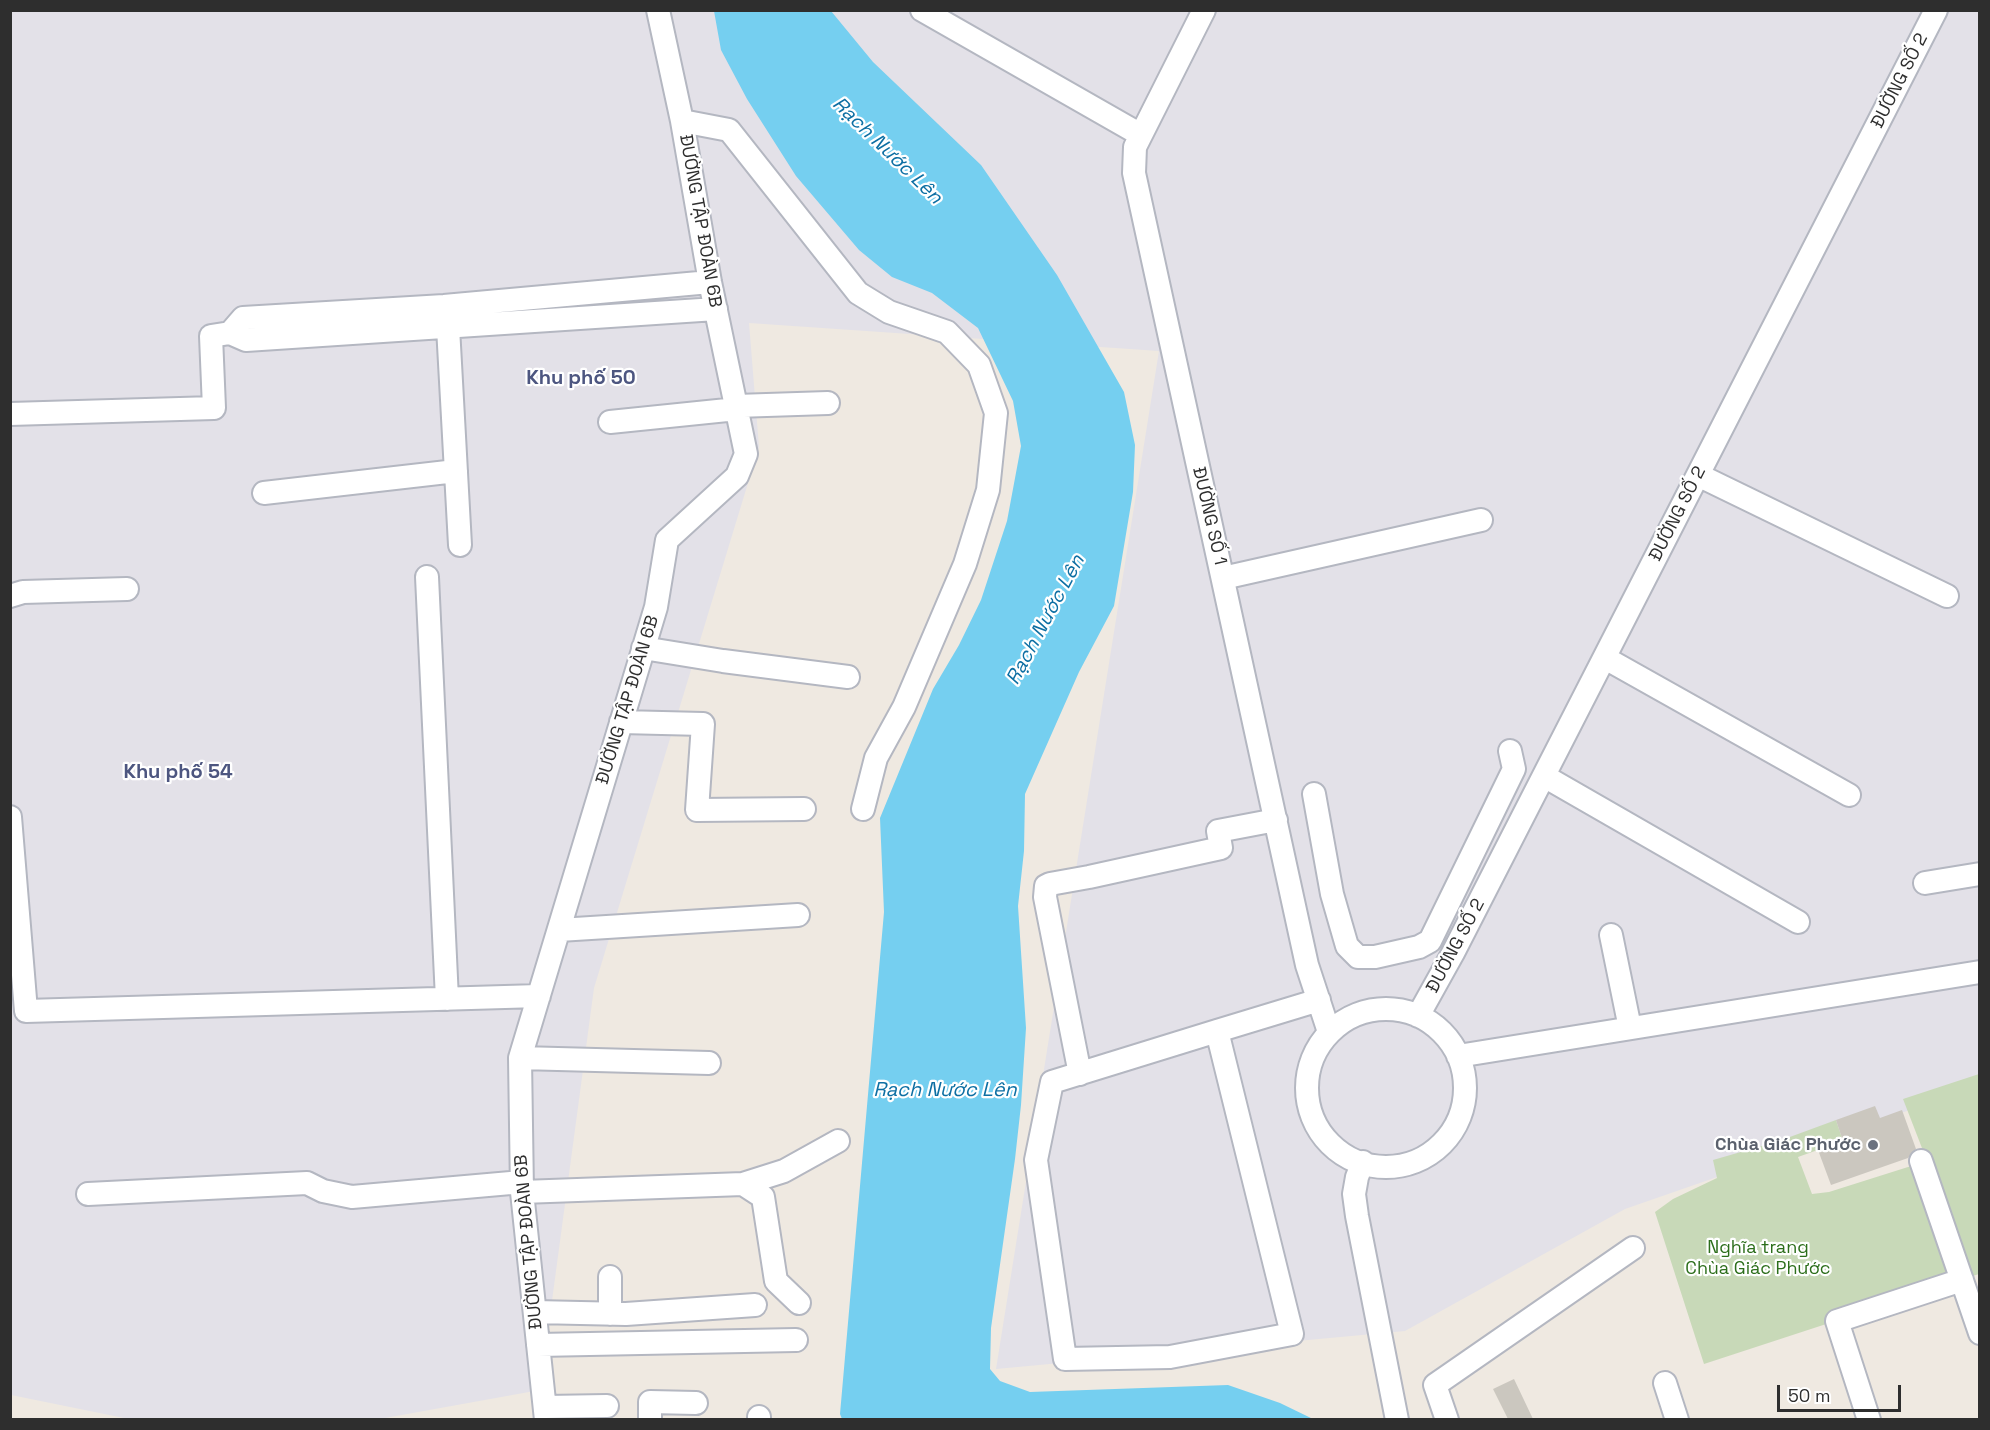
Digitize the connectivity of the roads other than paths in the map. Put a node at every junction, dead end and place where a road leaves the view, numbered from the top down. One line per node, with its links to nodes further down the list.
1 (658, 10): 6 (street, ĐƯỜNG TẬP ĐOÀN 6B)
2 (922, 10): 5 (street)
3 (1204, 10): 7 (street, ĐƯỜNG SỐ 1)
4 (1936, 10): 16 (street, ĐƯỜNG SỐ 2)
5 (952, 18): 7 (street)
6 (682, 121): 8 (street, ĐƯỜNG TẬP ĐOÀN 6B); 34 (street)
7 (1141, 135): 21 (street, ĐƯỜNG SỐ 1)
8 (710, 282): 9 (street, ĐƯỜNG TẬP ĐOÀN 6B); 10 (street)
9 (716, 309): 10 (street); 12 (street, ĐƯỜNG TẬP ĐOÀN 6B)
10 (446, 316): 13 (street); 15 (street)
11 (828, 403): 12 (street)
12 (737, 407): 14 (street); 25 (street, ĐƯỜNG TẬP ĐOÀN 6B)
13 (10, 414)
14 (609, 422)
15 (456, 471): 17 (street); 19 (street)
16 (1698, 476): 24 (street); 26 (street, ĐƯỜNG SỐ 2)
17 (264, 494)
18 (1481, 520): 21 (street)
19 (460, 545)
20 (426, 577): 47 (street)
21 (1222, 578): 36 (street, ĐƯỜNG SỐ 1)
22 (127, 589): 23 (street)
23 (10, 596)
24 (1947, 596)
25 (644, 648): 27 (street); 28 (street, ĐƯỜNG TẬP ĐOÀN 6B)
26 (1605, 658): 30 (street, ĐƯỜNG SỐ 2); 32 (street)
27 (848, 676)
28 (621, 722): 33 (street); 43 (street, ĐƯỜNG TẬP ĐOÀN 6B)
29 (1510, 751): 39 (street)
30 (1544, 776): 42 (street); 50 (street, ĐƯỜNG SỐ 2)
31 (1314, 794): 39 (street)
32 (1849, 795)
33 (804, 809)
34 (863, 809)
35 (10, 817): 49 (street)
36 (1276, 820): 40 (street, ĐƯỜNG SỐ 1); 57 (street)
37 (1980, 874): 38 (street)
38 (1925, 883)
39 (1332, 894): 40 (street)
40 (1294, 902): 48 (street, ĐƯỜNG SỐ 1)
41 (798, 915): 43 (street)
42 (1798, 922)
43 (559, 930): 46 (street, ĐƯỜNG TẬP ĐOÀN 6B)
44 (1611, 935): 51 (street)
45 (1980, 972): 51 (street)
46 (539, 996): 47 (street); 55 (street, ĐƯỜNG TẬP ĐOÀN 6B)
47 (447, 999): 49 (street)
48 (1319, 1000): 52 (street); 53 (street, ĐƯỜNG SỐ 1)
49 (18, 1012)
50 (1418, 1016): 53 (street); 54 (street)
51 (1630, 1028): 54 (street)
52 (1217, 1031): 57 (street); 57 (street)
53 (1329, 1032): 60 (street)
54 (1458, 1056): 60 (street)
55 (520, 1058): 56 (street); 62 (street, ĐƯỜNG TẬP ĐOÀN 6B)
56 (709, 1063)
57 (1080, 1074)
58 (838, 1141): 61 (street)
59 (1921, 1161): 66 (street)
60 (1363, 1162): 79 (street)
61 (743, 1184): 62 (street); 67 (street)
62 (522, 1187): 63 (street); 69 (street, ĐƯỜNG TẬP ĐOÀN 6B)
63 (88, 1194)
64 (1633, 1248): 80 (street)
65 (610, 1277): 70 (street)
66 (1962, 1280): 71 (street); 82 (street)
67 (799, 1303)
68 (755, 1305): 70 (street)
69 (535, 1312): 70 (street); 73 (street, ĐƯỜNG TẬP ĐOÀN 6B)
70 (610, 1314)
71 (1980, 1333)
72 (796, 1340): 73 (street)
73 (538, 1345): 78 (street, ĐƯỜNG TẬP ĐOÀN 6B)
74 (1665, 1383): 81 (street)
75 (696, 1403): 77 (street)
76 (607, 1406): 78 (street)
77 (650, 1411)
78 (546, 1413)
79 (1397, 1419)
80 (1447, 1419)
81 (1677, 1419)
82 (1869, 1419)

